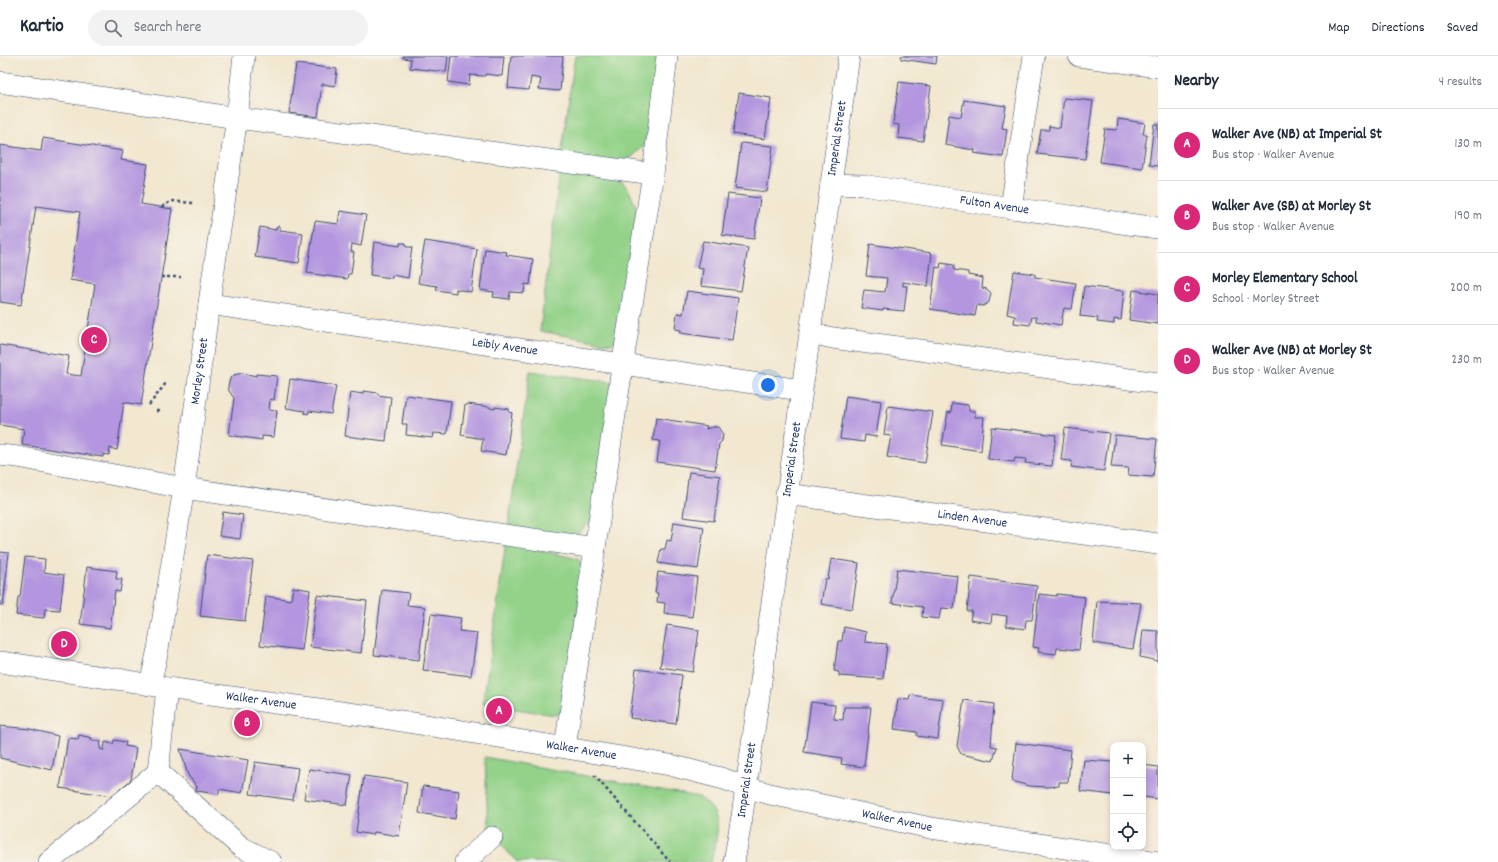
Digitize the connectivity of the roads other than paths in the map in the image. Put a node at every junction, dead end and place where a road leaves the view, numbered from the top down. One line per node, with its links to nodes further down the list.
1 (244, 56): 8 (street, Morley Street)
2 (667, 56): 9 (street)
3 (849, 56): 10 (street, Imperial Street)
4 (1034, 56): 11 (street)
5 (1080, 56): 6 (street)
6 (1158, 67)
7 (0, 82): 8 (street)
8 (237, 118): 9 (street); 13 (street, Morley Street)
9 (653, 174): 15 (street)
10 (831, 184): 11 (street, Fulton Avenue); 14 (street, Imperial Street)
11 (1011, 208): 12 (street, Fulton Avenue)
12 (1158, 228)
13 (209, 304): 15 (street, Leibly Avenue); 19 (street, Morley Street)
14 (810, 333): 16 (street); 17 (street, Imperial Street)
15 (623, 364): 17 (street, Leibly Avenue); 22 (street)
16 (1158, 383)
17 (802, 390): 20 (street, Imperial Street)
18 (0, 454): 19 (street)
19 (184, 488): 22 (street); 24 (street, Morley Street)
20 (786, 494): 21 (street, Linden Avenue); 27 (street, Imperial Street)
21 (1158, 544)
22 (595, 548): 25 (street)
23 (0, 662): 24 (street, Walker Avenue)
24 (159, 687): 25 (street, Walker Avenue); 26 (street, Morley Street)
25 (565, 747): 27 (street, Walker Avenue)
26 (158, 772): 29 (street); 30 (street)
27 (745, 787): 32 (street, Imperial Street); 33 (street, Walker Avenue)
28 (492, 837): 31 (street)
29 (49, 862)
30 (271, 862)
31 (465, 862)
32 (734, 862)
33 (1158, 862)

